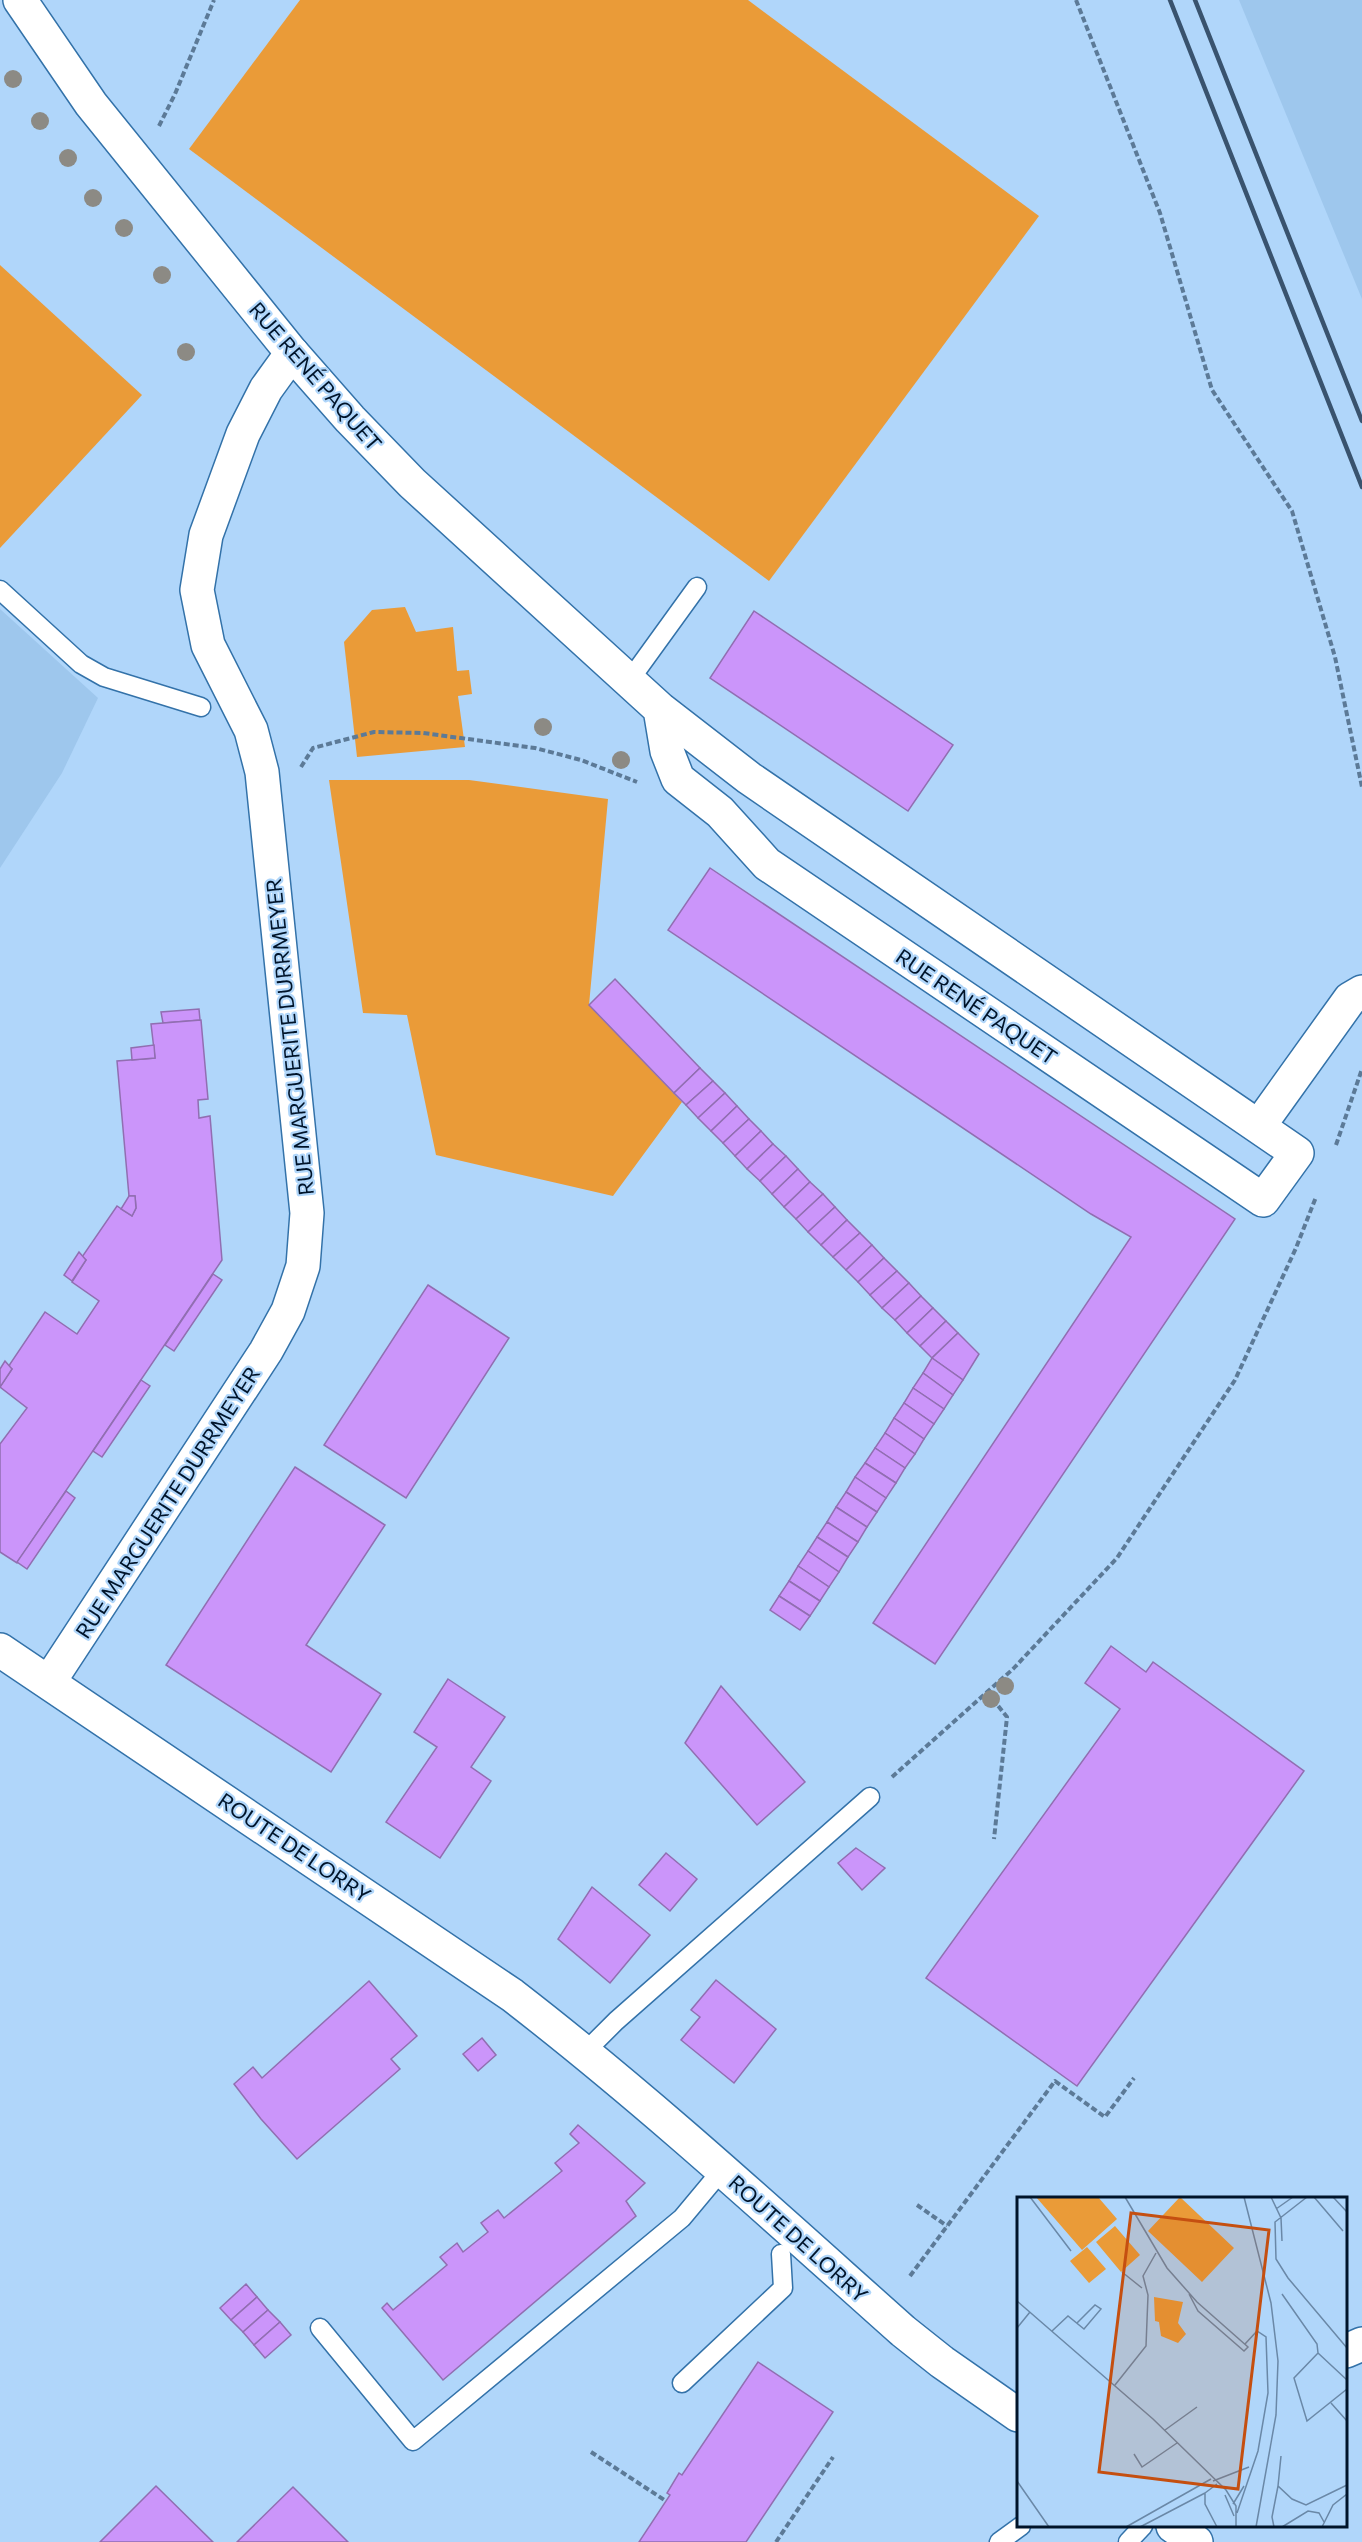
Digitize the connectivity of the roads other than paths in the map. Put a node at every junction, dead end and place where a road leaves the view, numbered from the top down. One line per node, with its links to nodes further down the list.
1 (20, 0): 2 (street, RUE RENÉ PAQUET)
2 (292, 352): 5 (street, RUE RENÉ PAQUET); 11 (street, RUE MARGUERITE DURRMEYER)
3 (697, 587): 5 (lane)
4 (0, 590): 6 (lane)
5 (630, 681): 7 (street, RUE RENÉ PAQUET)
6 (201, 707)
7 (660, 709): 9 (street, RUE RENÉ PAQUET); 9 (street, RUE RENÉ PAQUET)
8 (1362, 992): 9 (street)
9 (1259, 1126)
10 (0, 1650): 11 (street, ROUTE DE LORRY)
11 (49, 1682): 13 (street, ROUTE DE LORRY)
12 (870, 1797): 13 (lane)
13 (585, 2052): 14 (street, ROUTE DE LORRY)
14 (722, 2170): 16 (lane); 20 (street, ROUTE DE LORRY)
15 (781, 2254): 19 (lane)
16 (320, 2328)
17 (1362, 2344): 18 (street)
18 (1347, 2351)
19 (682, 2383)
20 (1017, 2414)
21 (1020, 2527): 24 (lane)
22 (1142, 2527): 25 (lane)
23 (1174, 2527): 26 (street)
24 (999, 2542)
25 (1128, 2542)
26 (1196, 2542)

